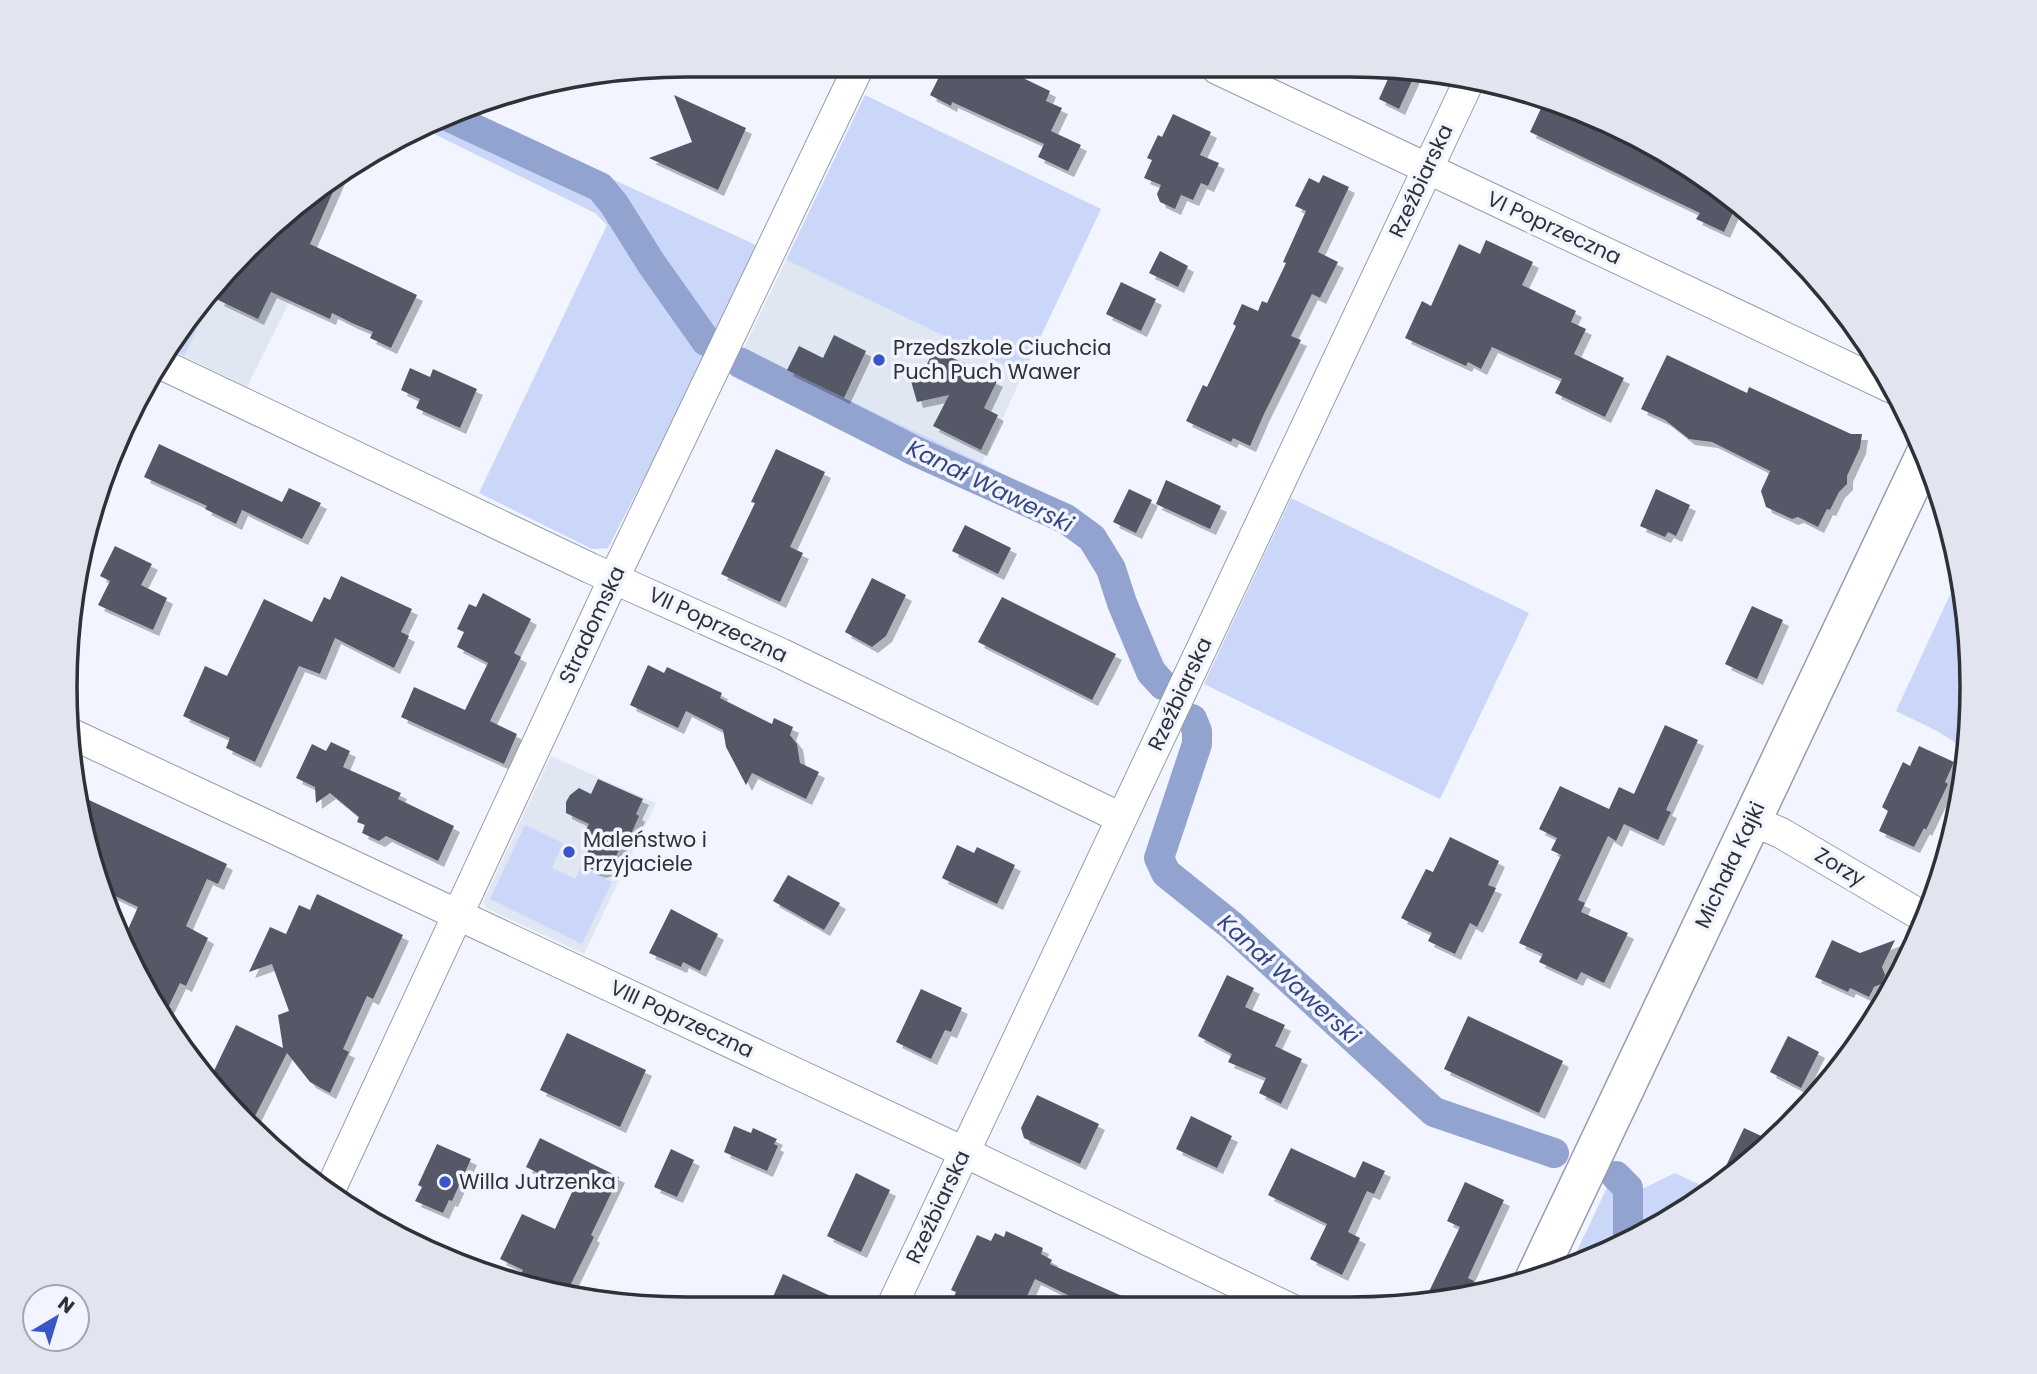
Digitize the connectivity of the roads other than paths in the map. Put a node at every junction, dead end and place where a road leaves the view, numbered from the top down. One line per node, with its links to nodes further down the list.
1 (854, 77): 8 (street, Stradomska)
2 (1234, 77): 4 (street, VI Poprzeczna)
3 (1465, 88): 4 (street, Rzeźbiarska)
4 (1427, 169): 6 (street, VI Poprzeczna); 10 (street, Rzeźbiarska)
5 (168, 367): 8 (street, VII Poprzeczna)
6 (1877, 381)
7 (1919, 467): 11 (street, Michała Kajki)
8 (614, 578): 10 (street, VII Poprzeczna); 13 (street, Stradomska)
9 (79, 737): 13 (street, VIII Poprzeczna)
10 (1121, 818): 14 (street, Rzeźbiarska)
11 (1751, 820): 12 (street, Zorzy); 16 (street, Michała Kajki)
12 (1917, 913)
13 (459, 914): 14 (street, VIII Poprzeczna); 15 (street, Stradomska)
14 (964, 1152): 17 (street, Rzeźbiarska); 18 (street, VIII Poprzeczna)
15 (333, 1183)
16 (1540, 1267)
17 (896, 1297)
18 (1266, 1297)

